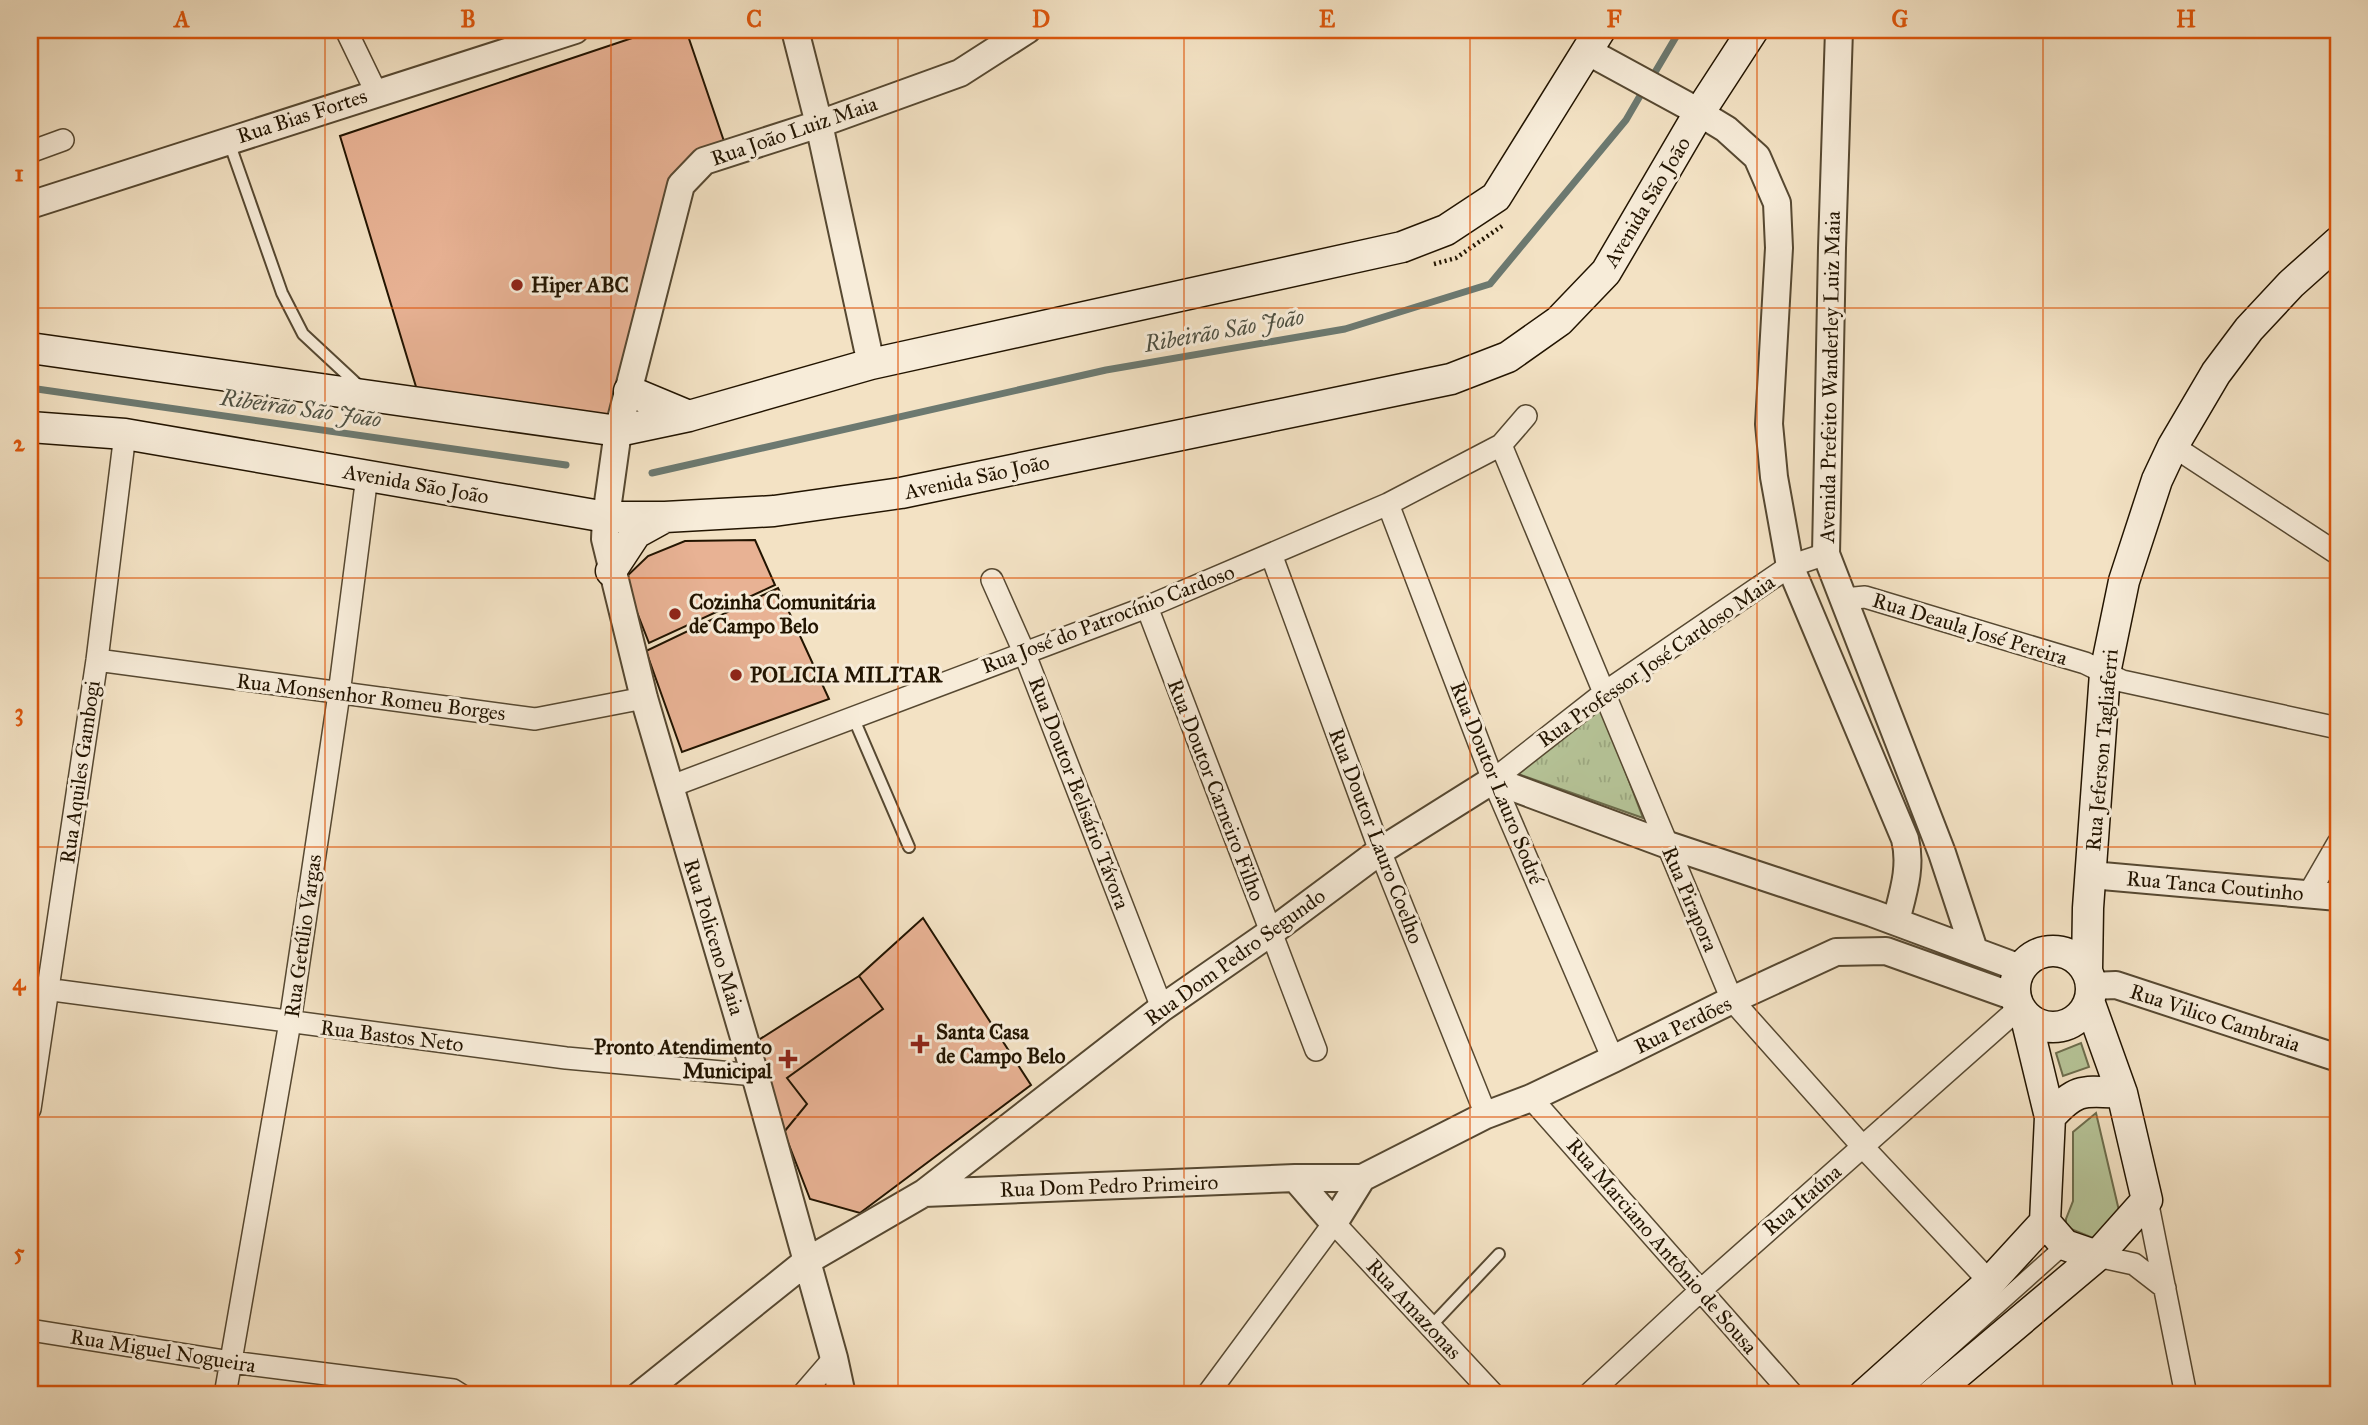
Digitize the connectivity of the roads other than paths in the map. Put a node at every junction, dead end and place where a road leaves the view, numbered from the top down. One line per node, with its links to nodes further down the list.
1 (346, 30): 8 (street)
2 (575, 30): 8 (street, Rua Bias Fortes)
3 (795, 30): 10 (street)
4 (1027, 30): 10 (street, Rua João Luiz Maia)
5 (1753, 30): 9 (main road, Avenida São João)
6 (1839, 30): 32 (street, Avenida Prefeito Wanderley Luiz Maia)
7 (1598, 47): 9 (street, Avenida Prefeito Wanderley Luiz Maia); 17 (main road)
8 (376, 92): 12 (street, Rua Bias Fortes)
9 (1688, 106): 30 (main road, Avenida São João); 34 (street, Avenida Prefeito Wanderley Luiz Maia)
10 (819, 124): 17 (street); 18 (street, Rua João Luiz Maia)
11 (63, 140): 13 (street)
12 (228, 140): 14 (street, Rua Bias Fortes); 19 (lane)
13 (30, 152)
14 (30, 205)
15 (2338, 242): 26 (main road, Rua Jeferson Tagliaferri)
16 (30, 348): 19 (main road)
17 (871, 364): 20 (main road)
18 (629, 391): 20 (main road); 23 (street, Rua João Luiz Maia)
19 (367, 395): 23 (main road)
20 (689, 416): 23 (main road)
21 (1527, 416): 25 (street, Rua José do Patrocínio Cardoso)
22 (30, 427): 24 (main road, Avenida São João)
23 (618, 431): 29 (street, Rua João Luiz Maia)
24 (125, 434): 27 (main road, Avenida São João); 40 (street, Rua Aquiles Gambogi)
25 (1501, 445): 28 (street, Rua José do Patrocínio Cardoso); 42 (street, Rua Pirapora)
26 (2173, 446): 33 (street); 41 (main road, Rua Jeferson Tagliaferri)
27 (367, 476): 29 (main road, Avenida São João); 43 (street, Rua Getúlio Vargas)
28 (1388, 504): 31 (street, Rua José do Patrocínio Cardoso); 47 (street, Rua Doutor Lauro Sodré)
29 (606, 517): 30 (main road, Avenida São João); 35 (street, Rua Policeno Maia)
30 (666, 517): 35 (main road)
31 (1271, 554): 38 (street, Rua José do Patrocínio Cardoso); 52 (street, Rua Doutor Lauro Coelho)
32 (1826, 554): 34 (street, Rua Professor José Cardoso Maia); 37 (street, Avenida Prefeito Wanderley Luiz Maia)
33 (2338, 554)
34 (1790, 566): 42 (street, Rua Professor José Cardoso Maia); 57 (street, Avenida Prefeito Wanderley Luiz Maia)
35 (611, 571): 44 (street, Rua Policeno Maia)
36 (992, 580): 39 (street, Rua Doutor Belisário Távora)
37 (1844, 599): 41 (street, Rua Deaula José Pereira); 59 (street, Avenida Prefeito Wanderley Luiz Maia)
38 (1147, 607): 39 (street, Rua José do Patrocínio Cardoso); 58 (street, Rua Doutor Carneiro Filho)
39 (1024, 652): 45 (street, Rua José do Patrocínio Cardoso); 64 (street, Rua Doutor Belisário Távora)
40 (97, 660): 43 (street, Rua Monsenhor Romeu Borges); 61 (street, Rua Aquiles Gambogi)
41 (2105, 673): 46 (street, Rua Deaula José Pereira); 53 (main road, Rua Jeferson Tagliaferri)
42 (1604, 693): 47 (street, Rua Professor José Cardoso Maia); 50 (street, Rua Pirapora)
43 (339, 694): 44 (street, Rua Monsenhor Romeu Borges); 65 (street, Rua Getúlio Vargas)
44 (644, 698): 48 (street, Rua Policeno Maia)
45 (853, 717): 48 (street, Rua José do Patrocínio Cardoso); 51 (lane)
46 (2338, 728)
47 (1493, 780): 50 (street); 52 (street, Rua Dom Pedro Segundo); 68 (street, Rua Doutor Lauro Sodré)
48 (669, 787): 69 (street, Rua Policeno Maia)
49 (2338, 843): 54 (street)
50 (1668, 845): 57 (street); 63 (street, Rua Pirapora)
51 (909, 847)
52 (1380, 851): 58 (street, Rua Dom Pedro Segundo); 73 (street, Rua Doutor Lauro Coelho)
53 (2091, 874): 54 (street, Rua Tanca Coutinho); 56 (main road, Rua Jeferson Tagliaferri)
54 (2308, 895): 55 (street, Rua Tanca Coutinho)
55 (2338, 897)
56 (2088, 908): 60 (main road, Rua Jeferson Tagliaferri); 62 (main road)
57 (1896, 921): 59 (street)
58 (1270, 933): 64 (street, Rua Dom Pedro Segundo); 66 (street, Rua Doutor Carneiro Filho)
59 (1974, 950): 62 (street)
60 (2089, 986): 62 (main road); 62 (main road); 67 (street, Rua Vilico Cambraia); 70 (main road)
61 (39, 988): 65 (street, Rua Bastos Neto); 72 (street, Rua Aquiles Gambogi)
62 (2024, 989): 63 (street, Rua Perdões); 74 (main road); 75 (street, Rua Itaúna)
63 (1732, 1000): 68 (street, Rua Perdões); 75 (street, Rua Pirapora)
64 (1162, 1008): 76 (street, Rua Dom Pedro Segundo)
65 (290, 1022): 69 (street, Rua Bastos Neto); 94 (street, Rua Getúlio Vargas)
66 (1316, 1050)
67 (2338, 1058)
68 (1613, 1059): 71 (street, Rua Perdões)
69 (755, 1075): 87 (street, Rua Policeno Maia)
70 (2122, 1093): 74 (main road); 81 (main road)
71 (1531, 1098): 73 (street, Rua Perdões); 90 (street, Rua Marciano Antônio de Sousa)
72 (30, 1109)
73 (1486, 1115): 78 (street, Rua Perdões)
74 (2050, 1116): 82 (main road)
75 (1863, 1147): 88 (street, Rua Pirapora); 90 (street, Rua Itaúna)
76 (977, 1152): 79 (street); 80 (street, Rua Dom Pedro Segundo)
77 (1295, 1178): 78 (street, Rua Dom Pedro Primeiro); 79 (street, Rua Dom Pedro Primeiro); 83 (street)
78 (1363, 1178): 83 (street)
79 (981, 1192): 80 (street, Rua Dom Pedro Primeiro)
80 (924, 1193): 87 (street, Rua Dom Pedro Segundo)
81 (2147, 1200): 86 (main road); 89 (street)
82 (2045, 1222): 84 (main road); 88 (main road)
83 (1334, 1223): 91 (street, Rua Amazonas); 100 (street)
84 (2065, 1245): 86 (main road); 105 (street)
85 (1499, 1254): 91 (lane)
86 (2097, 1256): 89 (street); 106 (main road)
87 (807, 1261): 93 (street, Rua Policeno Maia); 97 (street, Rua Dom Pedro Segundo)
88 (1990, 1282): 104 (main road)
89 (2165, 1288): 107 (street)
90 (1701, 1290): 102 (street, Rua Itaúna); 103 (street, Rua Marciano Antônio de Sousa)
91 (1431, 1326): 101 (street, Rua Amazonas)
92 (30, 1330): 94 (street, Rua Miguel Nogueira)
93 (834, 1358): 98 (street); 99 (street, Rua Policeno Maia)
94 (231, 1362): 95 (street, Rua Getúlio Vargas); 96 (street, Rua Miguel Nogueira)
95 (225, 1395)
96 (461, 1395)
97 (640, 1395)
98 (802, 1395)
99 (842, 1395)
100 (1207, 1395)
101 (1494, 1395)
102 (1588, 1395)
103 (1793, 1395)
104 (1864, 1395)
105 (1897, 1395)
106 (1932, 1395)
107 (2186, 1395)

